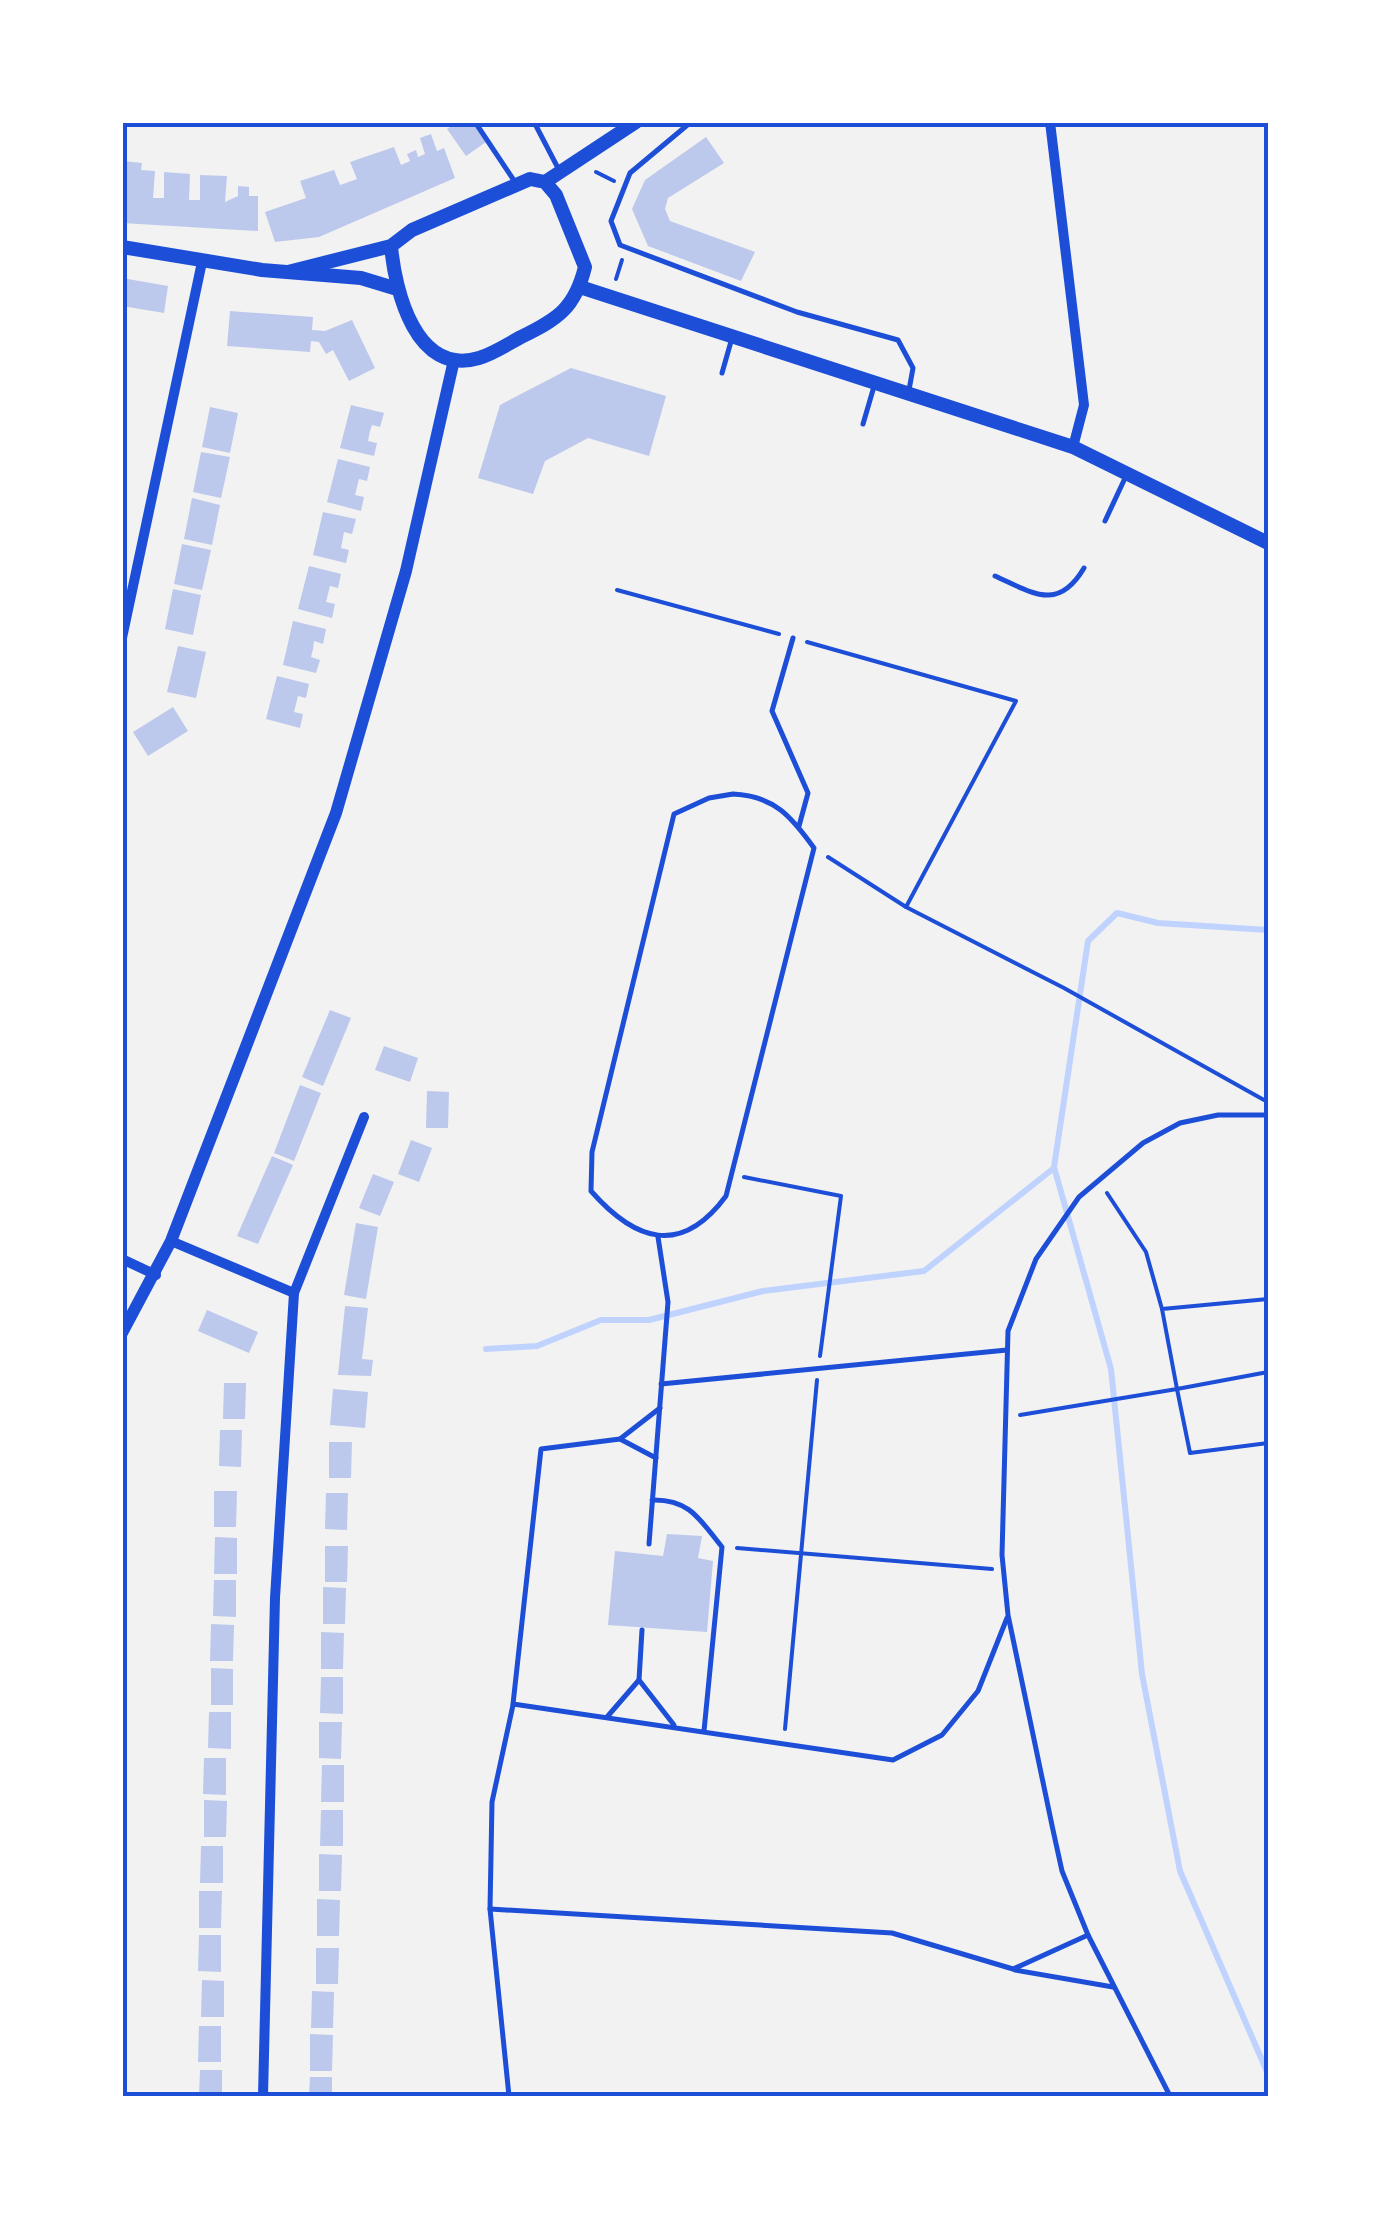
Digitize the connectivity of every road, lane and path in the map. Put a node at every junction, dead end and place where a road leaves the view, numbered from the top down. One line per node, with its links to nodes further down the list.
1 (475, 122): 8 (lane)
2 (534, 122): 7 (lane)
3 (691, 122): 10 (lane)
4 (1050, 122): 25 (street)
5 (625, 126): 6 (main road)
6 (584, 157): 7 (main road); 10 (path)
7 (560, 173): 9 (main road)
8 (515, 182): 9 (main road); 11 (main road)
9 (545, 182): 16 (main road)
10 (624, 187): 13 (lane)
11 (391, 246): 15 (main road); 17 (main road)
12 (122, 247): 14 (main road)
13 (625, 250): 18 (path); 23 (lane)
14 (202, 262): 15 (main road); 32 (street)
15 (288, 272): 17 (main road)
16 (580, 287): 18 (main road); 20 (main road)
17 (394, 288): 20 (main road)
18 (611, 297): 19 (main road)
19 (733, 336): 21 (lane); 22 (main road)
20 (454, 360): 43 (street)
21 (722, 373)
22 (876, 380): 23 (main road); 24 (lane)
23 (909, 390): 25 (main road)
24 (863, 424)
25 (1073, 447): 26 (main road)
26 (1128, 473): 27 (lane); 28 (main road)
27 (1105, 521)
28 (1268, 543)
29 (1084, 568): 30 (lane)
30 (995, 576)
31 (617, 590): 33 (path)
32 (122, 638)
33 (792, 638): 34 (lane); 36 (path)
34 (799, 826): 35 (lane); 42 (lane)
35 (814, 848): 36 (path); 40 (lane)
36 (906, 908): 37 (path)
37 (1268, 1102)
38 (1268, 1115): 41 (lane)
39 (364, 1117): 46 (street)
40 (732, 1174): 42 (lane); 51 (path)
41 (1095, 1183): 48 (path); 50 (lane)
42 (658, 1237): 53 (lane)
43 (171, 1241): 45 (street); 46 (street)
44 (122, 1259): 45 (street)
45 (156, 1275): 49 (street)
46 (294, 1293): 77 (street)
47 (1268, 1299): 48 (path)
48 (1162, 1309): 54 (path)
49 (122, 1333)
50 (1007, 1350): 51 (lane); 56 (lane)
51 (818, 1369): 53 (lane); 63 (path)
52 (1268, 1372): 54 (path)
53 (661, 1384): 55 (lane)
54 (1177, 1389): 56 (path); 58 (path)
55 (660, 1408): 57 (lane); 59 (lane)
56 (1006, 1417): 64 (lane)
57 (620, 1440): 59 (lane); 68 (lane)
58 (1268, 1443)
59 (656, 1458): 60 (lane)
60 (652, 1500): 61 (lane); 62 (lane)
61 (649, 1544)
62 (722, 1547): 63 (path); 71 (lane)
63 (804, 1554): 64 (path); 72 (path)
64 (1004, 1570): 65 (lane)
65 (1008, 1615): 72 (lane); 74 (lane)
66 (642, 1630): 67 (lane)
67 (640, 1680): 69 (lane); 70 (lane)
68 (513, 1704): 69 (lane); 73 (lane)
69 (607, 1717): 70 (lane)
70 (676, 1728): 71 (lane)
71 (704, 1732): 72 (lane)
72 (783, 1743)
73 (490, 1909): 75 (lane); 78 (lane)
74 (1088, 1934): 75 (lane); 76 (lane)
75 (1012, 1969): 76 (lane)
76 (1114, 1987): 79 (lane)
77 (263, 2096)
78 (510, 2096)
79 (1170, 2096)

